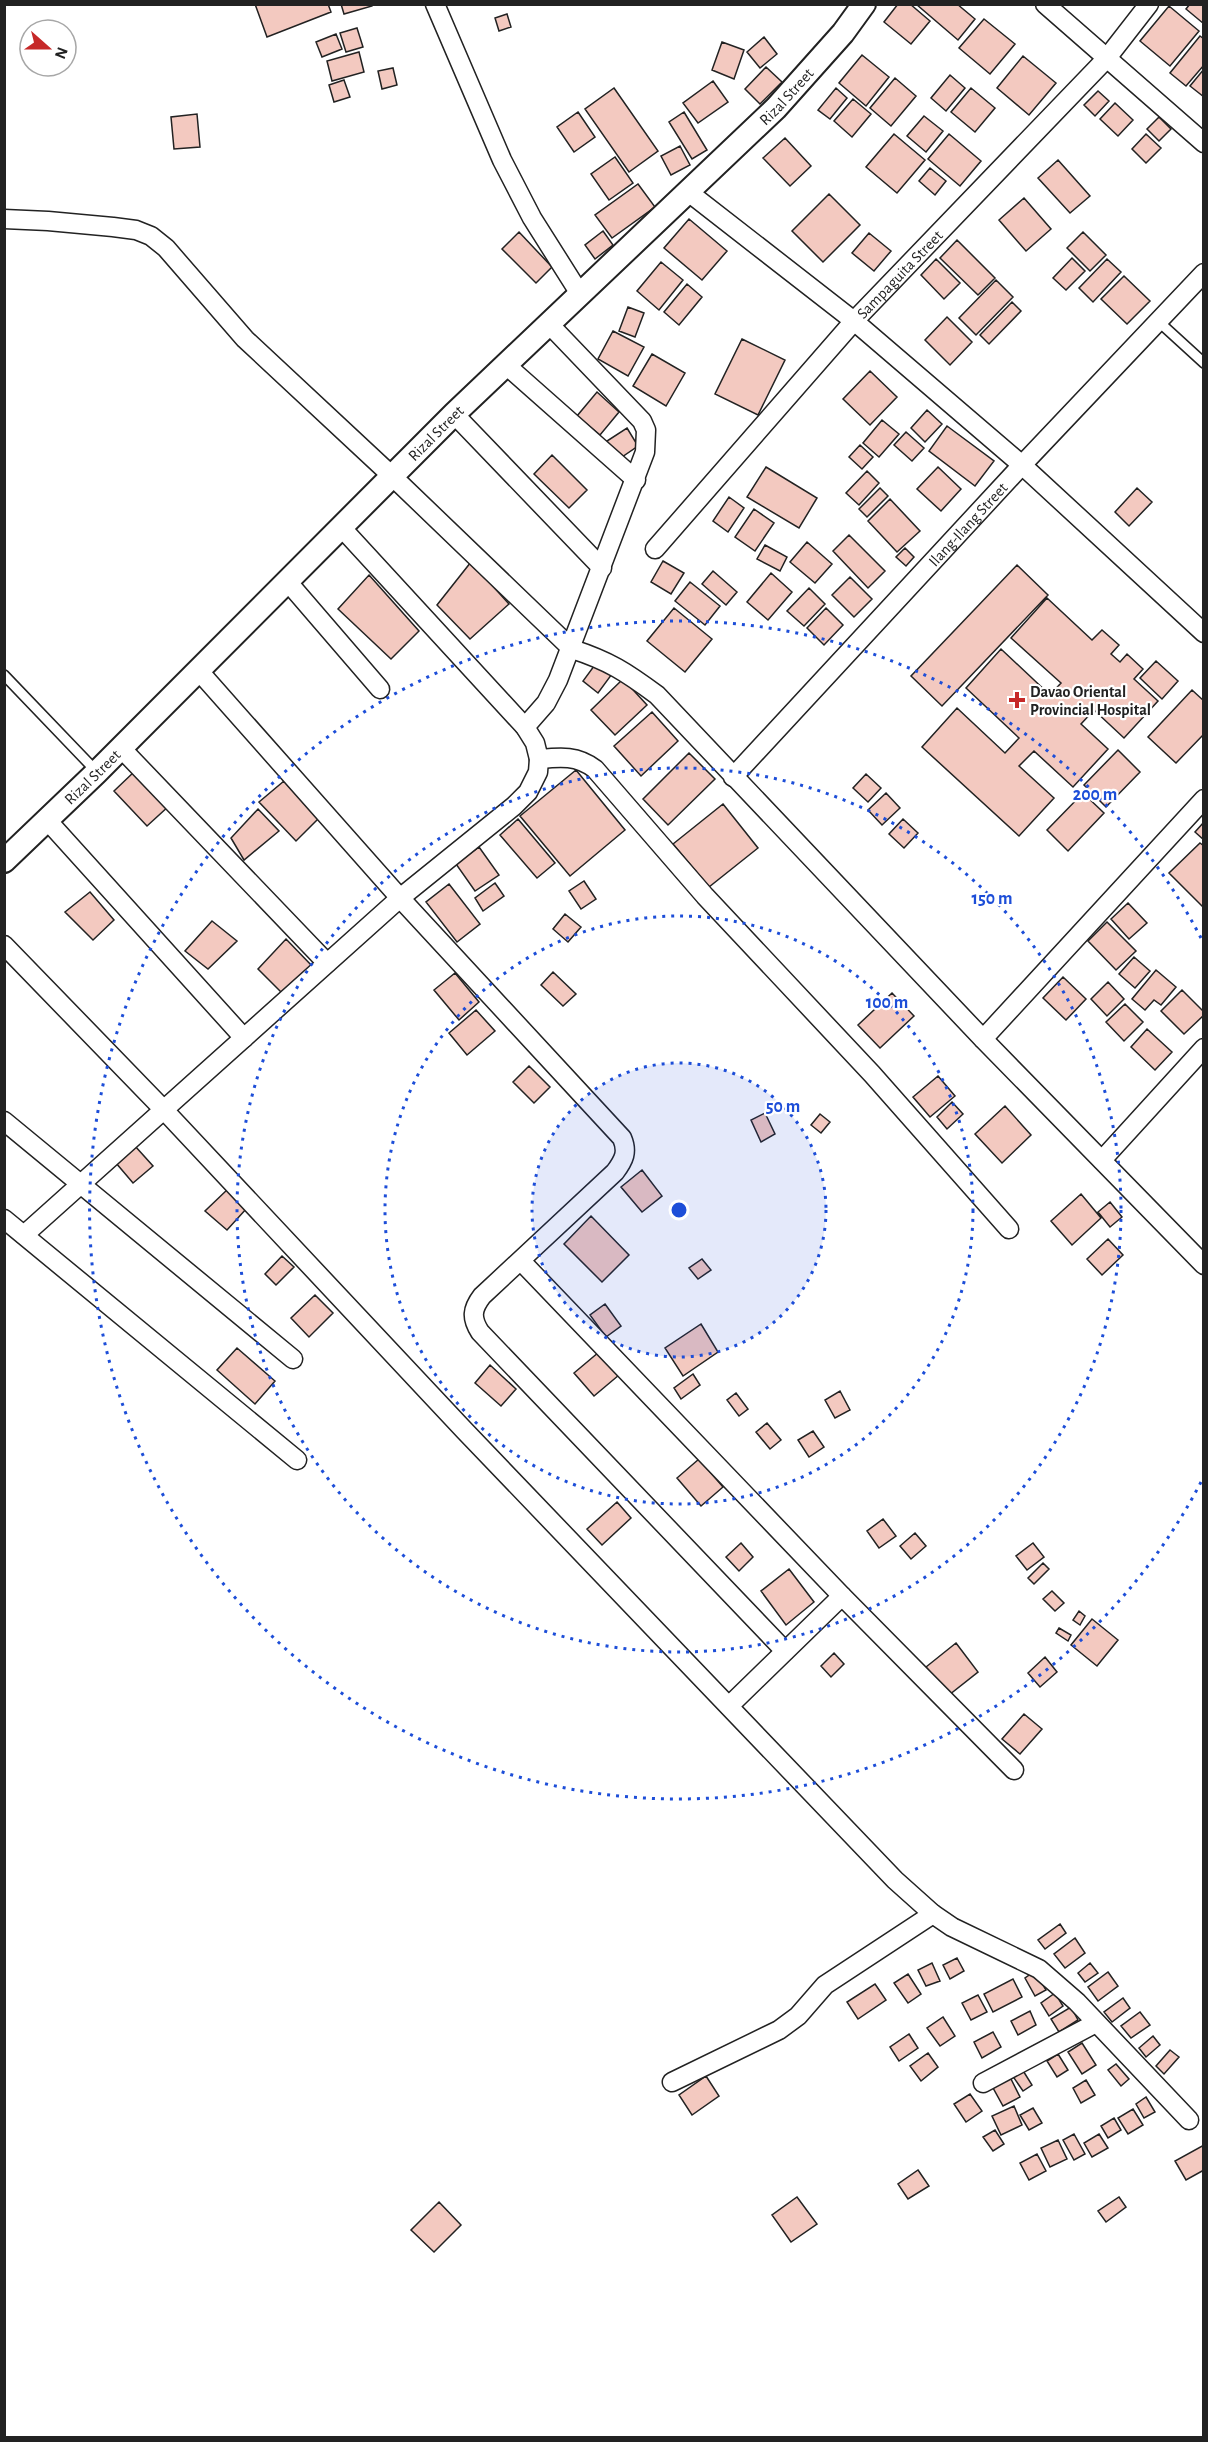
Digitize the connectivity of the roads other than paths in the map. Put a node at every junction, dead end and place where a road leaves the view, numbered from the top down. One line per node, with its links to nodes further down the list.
1 (435, 4): 10 (street)
2 (864, 4): 7 (street, Rizal Street)
3 (1045, 4): 5 (street)
4 (1149, 4): 5 (street, Sampaguita Street)
5 (1107, 58): 6 (street); 11 (street, Sampaguita Street)
6 (1203, 143)
7 (687, 191): 10 (street, Rizal Street); 11 (street)
8 (4, 219): 18 (street)
9 (1203, 273): 12 (street, Ilang-Ilang Street)
10 (580, 294): 13 (street, Rizal Street)
11 (854, 321): 17 (street); 21 (street, Sampaguita Street)
12 (1158, 321): 14 (lane); 17 (street, Ilang-Ilang Street)
13 (549, 324): 15 (street, Rizal Street); 19 (street)
14 (1203, 363)
15 (506, 365): 16 (street, Rizal Street); 19 (street)
16 (454, 414): 18 (street, Rizal Street); 22 (street)
17 (1022, 465): 24 (street); 33 (street, Ilang-Ilang Street)
18 (392, 476): 20 (street, Rizal Street); 25 (street)
19 (636, 480): 22 (street)
20 (341, 527): 23 (street, Rizal Street); 29 (street)
21 (655, 549)
22 (602, 568): 25 (street)
23 (287, 581): 26 (street, Rizal Street); 28 (street)
24 (1203, 633)
25 (572, 649): 29 (street); 33 (street)
26 (198, 670): 30 (street, Rizal Street); 37 (street)
27 (4, 675): 32 (lane)
28 (380, 689)
29 (525, 727): 31 (street)
30 (121, 748): 32 (street, Rizal Street); 39 (street)
31 (539, 759): 37 (street); 48 (street)
32 (97, 772): 35 (street, Rizal Street)
33 (733, 777): 41 (street)
34 (1203, 799): 41 (street)
35 (47, 820): 36 (street, Rizal Street); 40 (street)
36 (4, 861)
37 (400, 897): 39 (street); 50 (street)
38 (4, 945): 43 (street)
39 (327, 963): 40 (street)
40 (244, 1038): 43 (street)
41 (983, 1039): 45 (street)
42 (1203, 1048): 45 (street)
43 (164, 1110): 46 (street); 56 (street)
44 (4, 1121): 46 (street)
45 (1102, 1160): 51 (street)
46 (81, 1184): 49 (street); 52 (street)
47 (4, 1219): 49 (street)
48 (1009, 1229)
49 (24, 1235): 53 (street)
50 (520, 1261): 54 (street); 55 (street)
51 (1203, 1264)
52 (293, 1359)
53 (297, 1460)
54 (842, 1596): 55 (street); 57 (street)
55 (785, 1651): 56 (street)
56 (729, 1706): 58 (street)
57 (1014, 1770)
58 (933, 1914): 59 (street); 60 (street)
59 (1096, 2023): 61 (street); 62 (street)
60 (672, 2082)
61 (982, 2083)
62 (1189, 2120)

